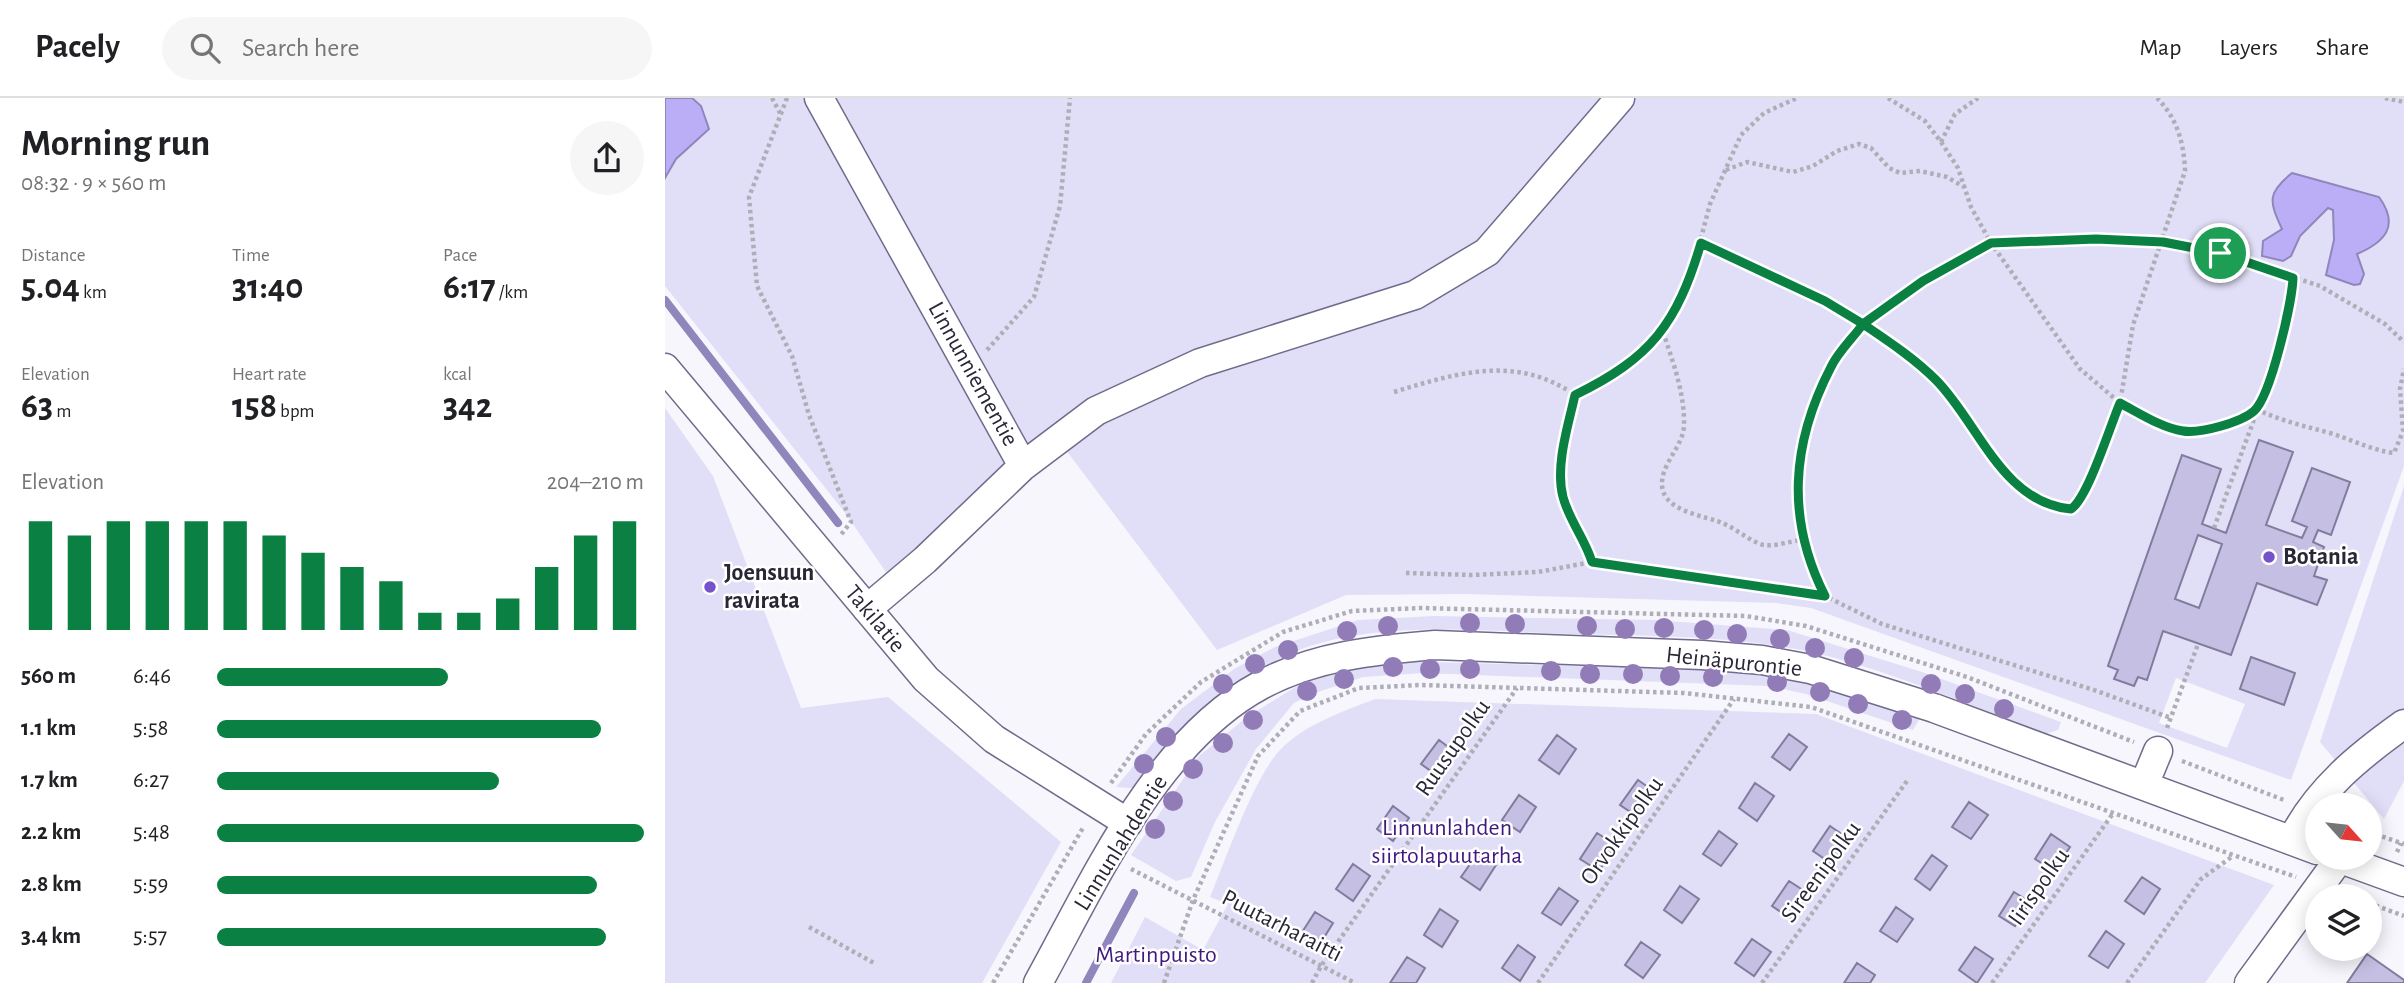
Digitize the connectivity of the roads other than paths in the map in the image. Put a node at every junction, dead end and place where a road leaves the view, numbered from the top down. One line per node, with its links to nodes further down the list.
1 (819, 98): 4 (street, Linnunniementie)
2 (1620, 98): 4 (street)
3 (665, 368): 5 (street, Takilatie)
4 (1023, 466): 5 (street, Linnunniementie)
5 (867, 609): 10 (street, Takilatie)
6 (1219, 715): 9 (street, Heinäpurontie); 10 (street, Linnunlahdentie)
7 (2404, 724): 11 (street)
8 (2158, 751): 9 (street)
9 (2144, 785): 11 (street, Heinäpurontie)
10 (1128, 823): 15 (street, Linnunlahdentie)
11 (2304, 845)
12 (2331, 870): 16 (street)
13 (2372, 870): 14 (street)
14 (2404, 882)
15 (1038, 983)
16 (2249, 983)

